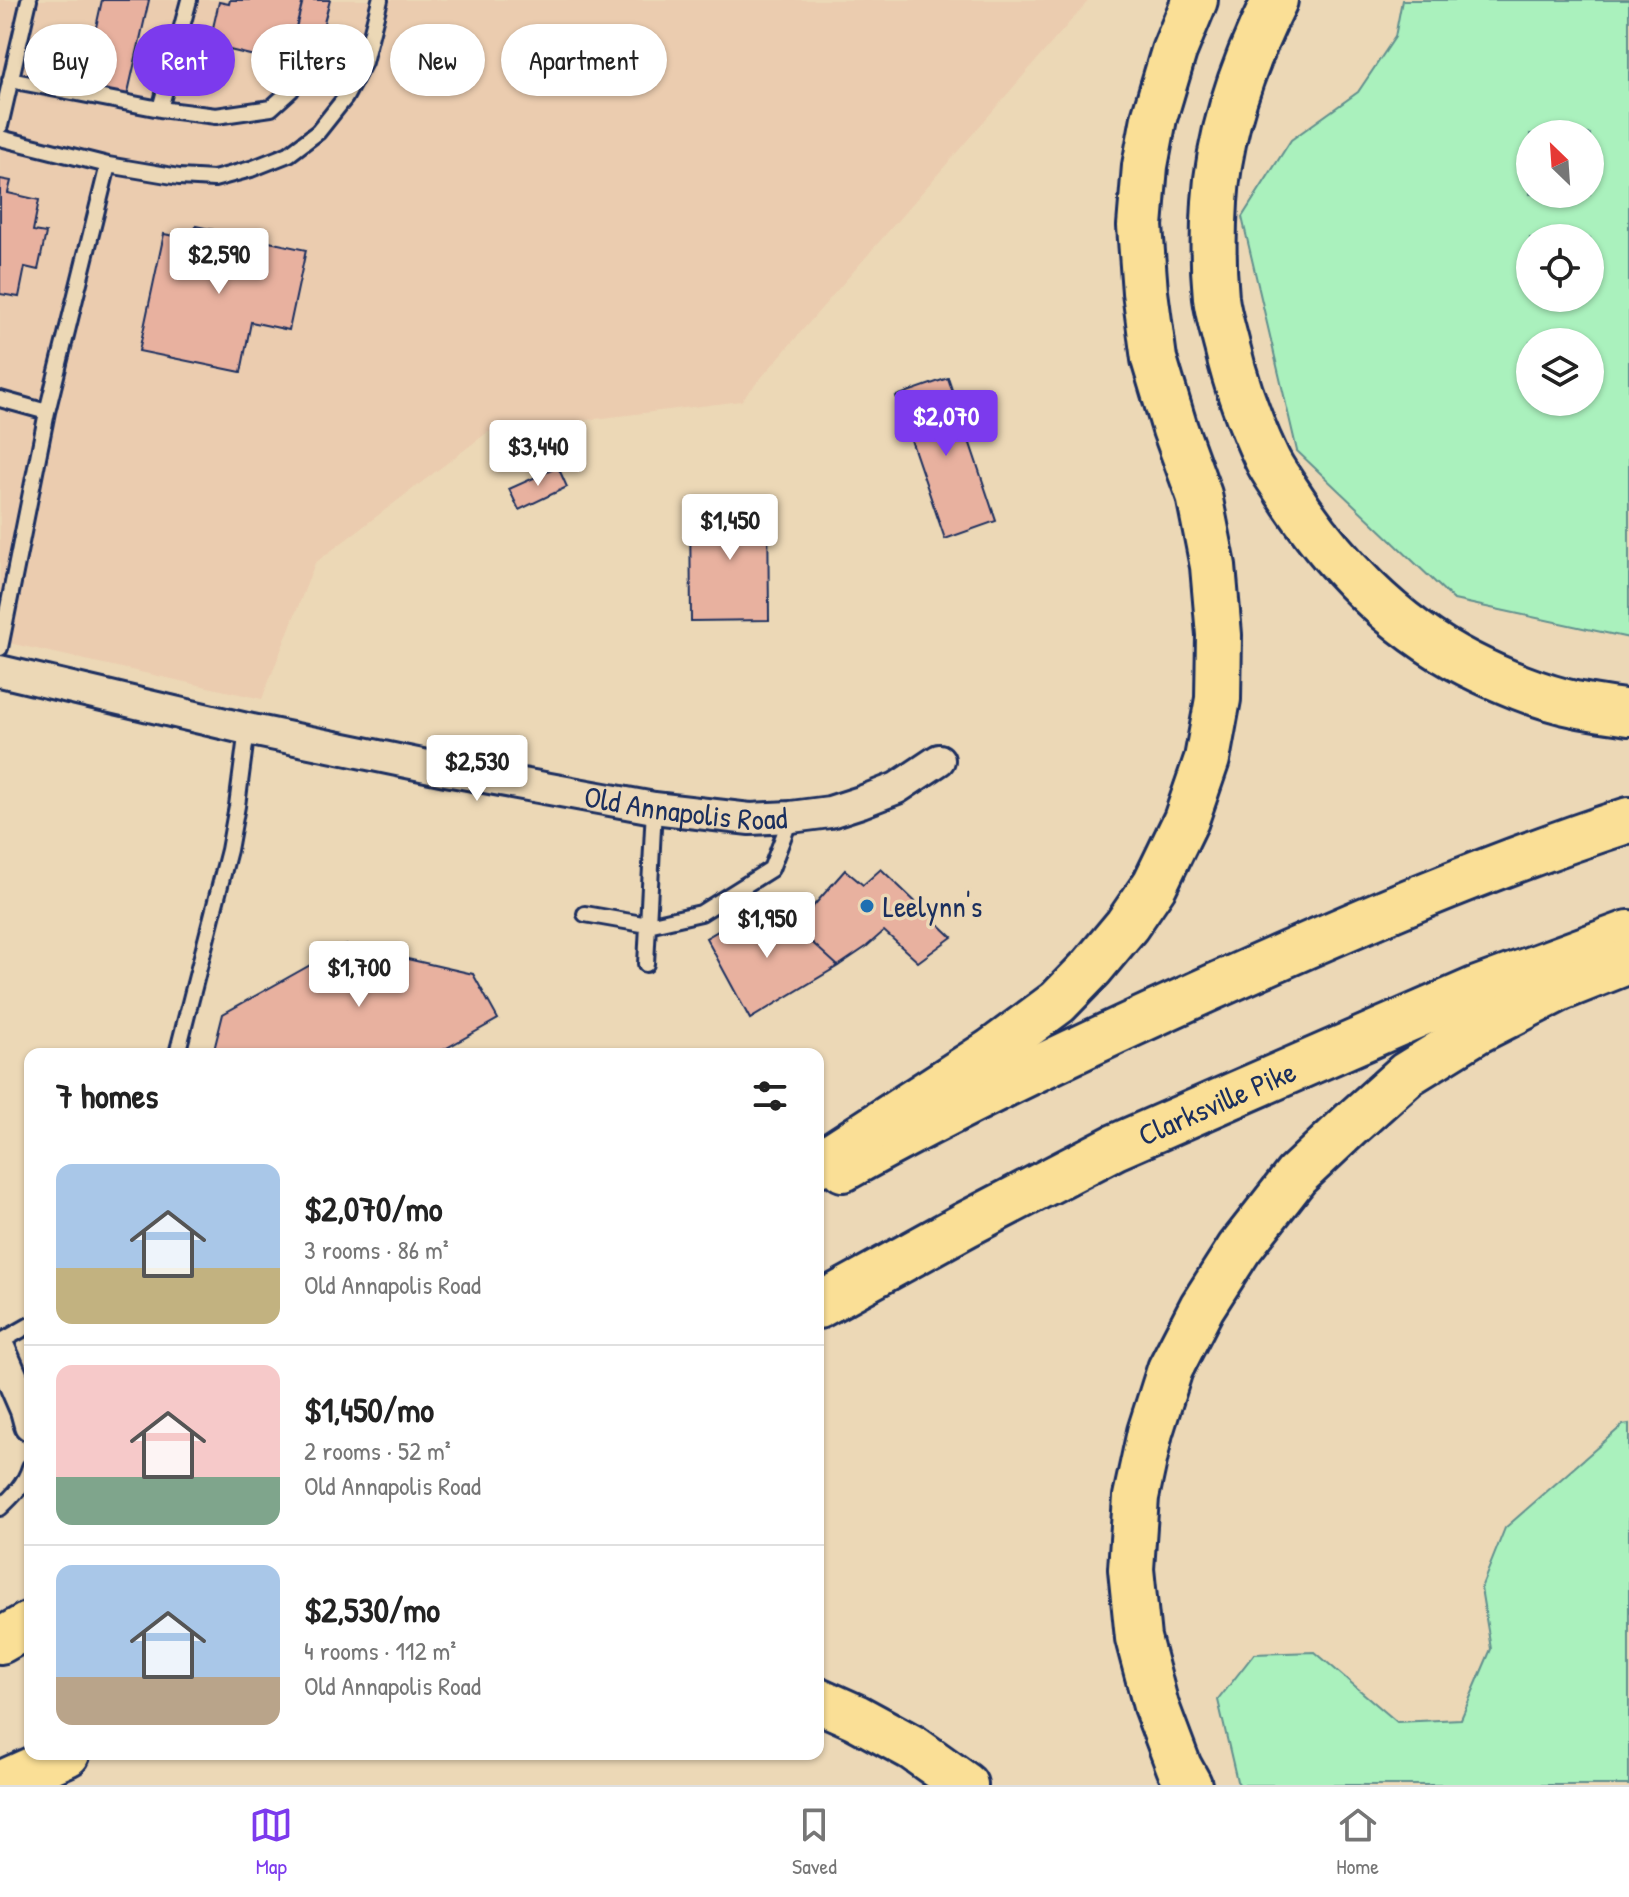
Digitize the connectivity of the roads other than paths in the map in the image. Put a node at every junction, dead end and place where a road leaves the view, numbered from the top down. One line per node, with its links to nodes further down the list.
1 (29, 0): 6 (lane)
2 (189, 0): 8 (lane)
3 (380, 0): 11 (lane)
4 (1195, 0): 28 (main road)
5 (1275, 0): 16 (main road)
6 (10, 80): 8 (lane); 9 (lane)
7 (284, 96): 8 (lane)
8 (160, 109)
9 (0, 126)
10 (0, 138): 11 (lane)
11 (108, 165): 13 (lane)
12 (0, 399): 13 (lane)
13 (47, 412): 14 (lane)
14 (0, 648)
15 (0, 671): 17 (street, Old Annapolis Road)
16 (1629, 713)
17 (247, 729): 19 (street, Old Annapolis Road); 27 (lane)
18 (939, 760): 20 (street, Old Annapolis Road)
19 (654, 808): 20 (street, Old Annapolis Road); 23 (lane)
20 (791, 817): 23 (lane)
21 (1629, 820): 29 (main road)
22 (585, 914): 23 (lane)
23 (648, 925): 26 (lane)
24 (1629, 933): 30 (main road, Clarksville Pike)
25 (1629, 961): 45 (main road)
26 (646, 964)
27 (179, 1048)
28 (824, 1160)
29 (824, 1180)
30 (824, 1303)
31 (24, 1328): 32 (lane)
32 (0, 1342)
33 (0, 1350): 34 (street)
34 (24, 1405)
35 (24, 1482): 36 (lane)
36 (0, 1508)
37 (24, 1627): 38 (main road)
38 (0, 1641)
39 (824, 1703): 44 (main road)
40 (24, 1751): 42 (main road)
41 (54, 1760): 43 (main road)
42 (0, 1765)
43 (0, 1784)
44 (965, 1785)
45 (1189, 1785)

